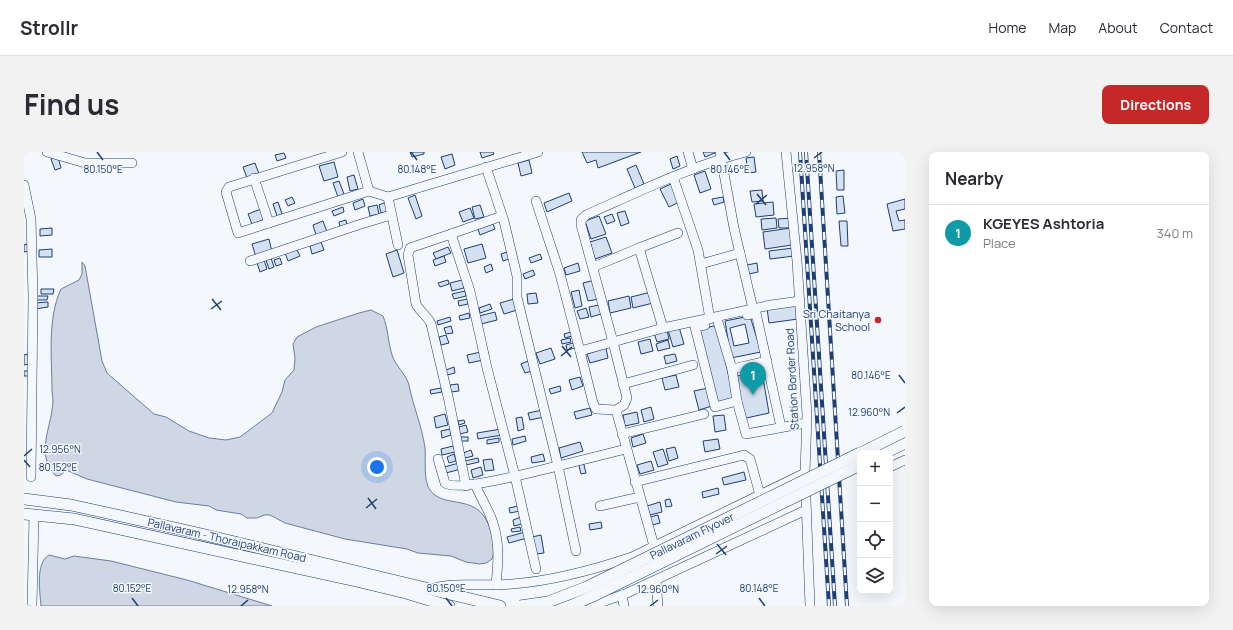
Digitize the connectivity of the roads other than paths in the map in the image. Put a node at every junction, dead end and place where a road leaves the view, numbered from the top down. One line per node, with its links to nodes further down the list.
1 (47, 152): 8 (street)
2 (342, 152): 15 (street)
3 (358, 152): 17 (street)
4 (538, 152): 10 (street)
5 (688, 152): 13 (street)
6 (746, 152): 9 (street)
7 (786, 152): 31 (street, Station Border Road)
8 (62, 154): 11 (street)
9 (721, 155): 13 (street); 27 (street)
10 (509, 156): 12 (street)
11 (132, 163)
12 (486, 167): 18 (street); 21 (street)
13 (693, 169): 14 (street)
14 (673, 177): 29 (street); 30 (street)
15 (254, 178): 22 (street); 22 (street)
16 (24, 185): 36 (street)
17 (369, 191): 18 (street); 22 (street)
18 (388, 197): 20 (street)
19 (536, 201): 37 (street)
20 (392, 215): 25 (street); 28 (street)
21 (502, 216): 24 (street); 58 (street)
22 (269, 223)
23 (678, 233): 26 (street)
24 (451, 234): 62 (street); 65 (street)
25 (398, 245)
26 (639, 248): 30 (street); 34 (street)
27 (740, 253): 29 (street); 32 (street)
28 (250, 261)
29 (701, 264): 33 (street)
30 (593, 267): 35 (street)
31 (800, 301): 32 (street); 45 (street, Station Border Road)
32 (753, 309): 33 (street)
33 (714, 320): 34 (street); 38 (street); 40 (street); 42 (street)
34 (663, 328): 35 (street)
35 (613, 342): 37 (street); 41 (street)
36 (28, 350): 63 (street)
37 (580, 351): 43 (street)
38 (767, 361): 40 (street); 47 (street)
39 (692, 365): 41 (street)
40 (732, 369): 42 (street)
41 (623, 384): 43 (street)
42 (737, 401): 47 (street)
43 (616, 410): 49 (street)
44 (704, 414): 49 (street)
45 (806, 423): 47 (street); 61 (street, Station Border Road)
46 (905, 425): 53 (street)
47 (781, 426)
48 (905, 431): 52 (main road, Pallavaram Flyover, bridge)
49 (622, 434): 51 (street)
50 (905, 443): 54 (main road)
51 (626, 449): 58 (street); 64 (street)
52 (866, 450)
53 (868, 450)
54 (891, 450)
55 (857, 454): 82 (main road, Pallavaram Flyover, bridge)
56 (438, 458): 65 (street)
57 (905, 460): 60 (street)
58 (558, 466): 62 (street); 73 (street)
59 (857, 466): 83 (main road, Pallavaram Flyover, bridge)
60 (893, 466)
61 (805, 473): 66 (street); 70 (street, Station Border Road)
62 (515, 476): 65 (street); 74 (street)
63 (31, 477)
64 (635, 482): 66 (street); 67 (street)
65 (470, 485): 76 (street)
66 (760, 495): 72 (street)
67 (640, 497): 69 (street); 72 (street)
68 (24, 499): 78 (main road, Pallavaram - Thoraipakkam Road)
69 (600, 506)
70 (806, 510): 75 (street); 87 (street, Station Border Road)
71 (29, 514): 78 (main road, Pallavaram - Thoraipakkam Road); 80 (street)
72 (654, 546): 76 (street)
73 (576, 551)
74 (536, 569)
75 (656, 580): 77 (street); 86 (street)
76 (496, 585): 78 (street)
77 (622, 595): 84 (street); 85 (street)
78 (429, 599): 79 (main road); 81 (main road)
79 (495, 605)
80 (32, 606)
81 (449, 606)
82 (520, 606)
83 (570, 606)
84 (591, 606)
85 (624, 606)
86 (658, 606)
87 (810, 606)

